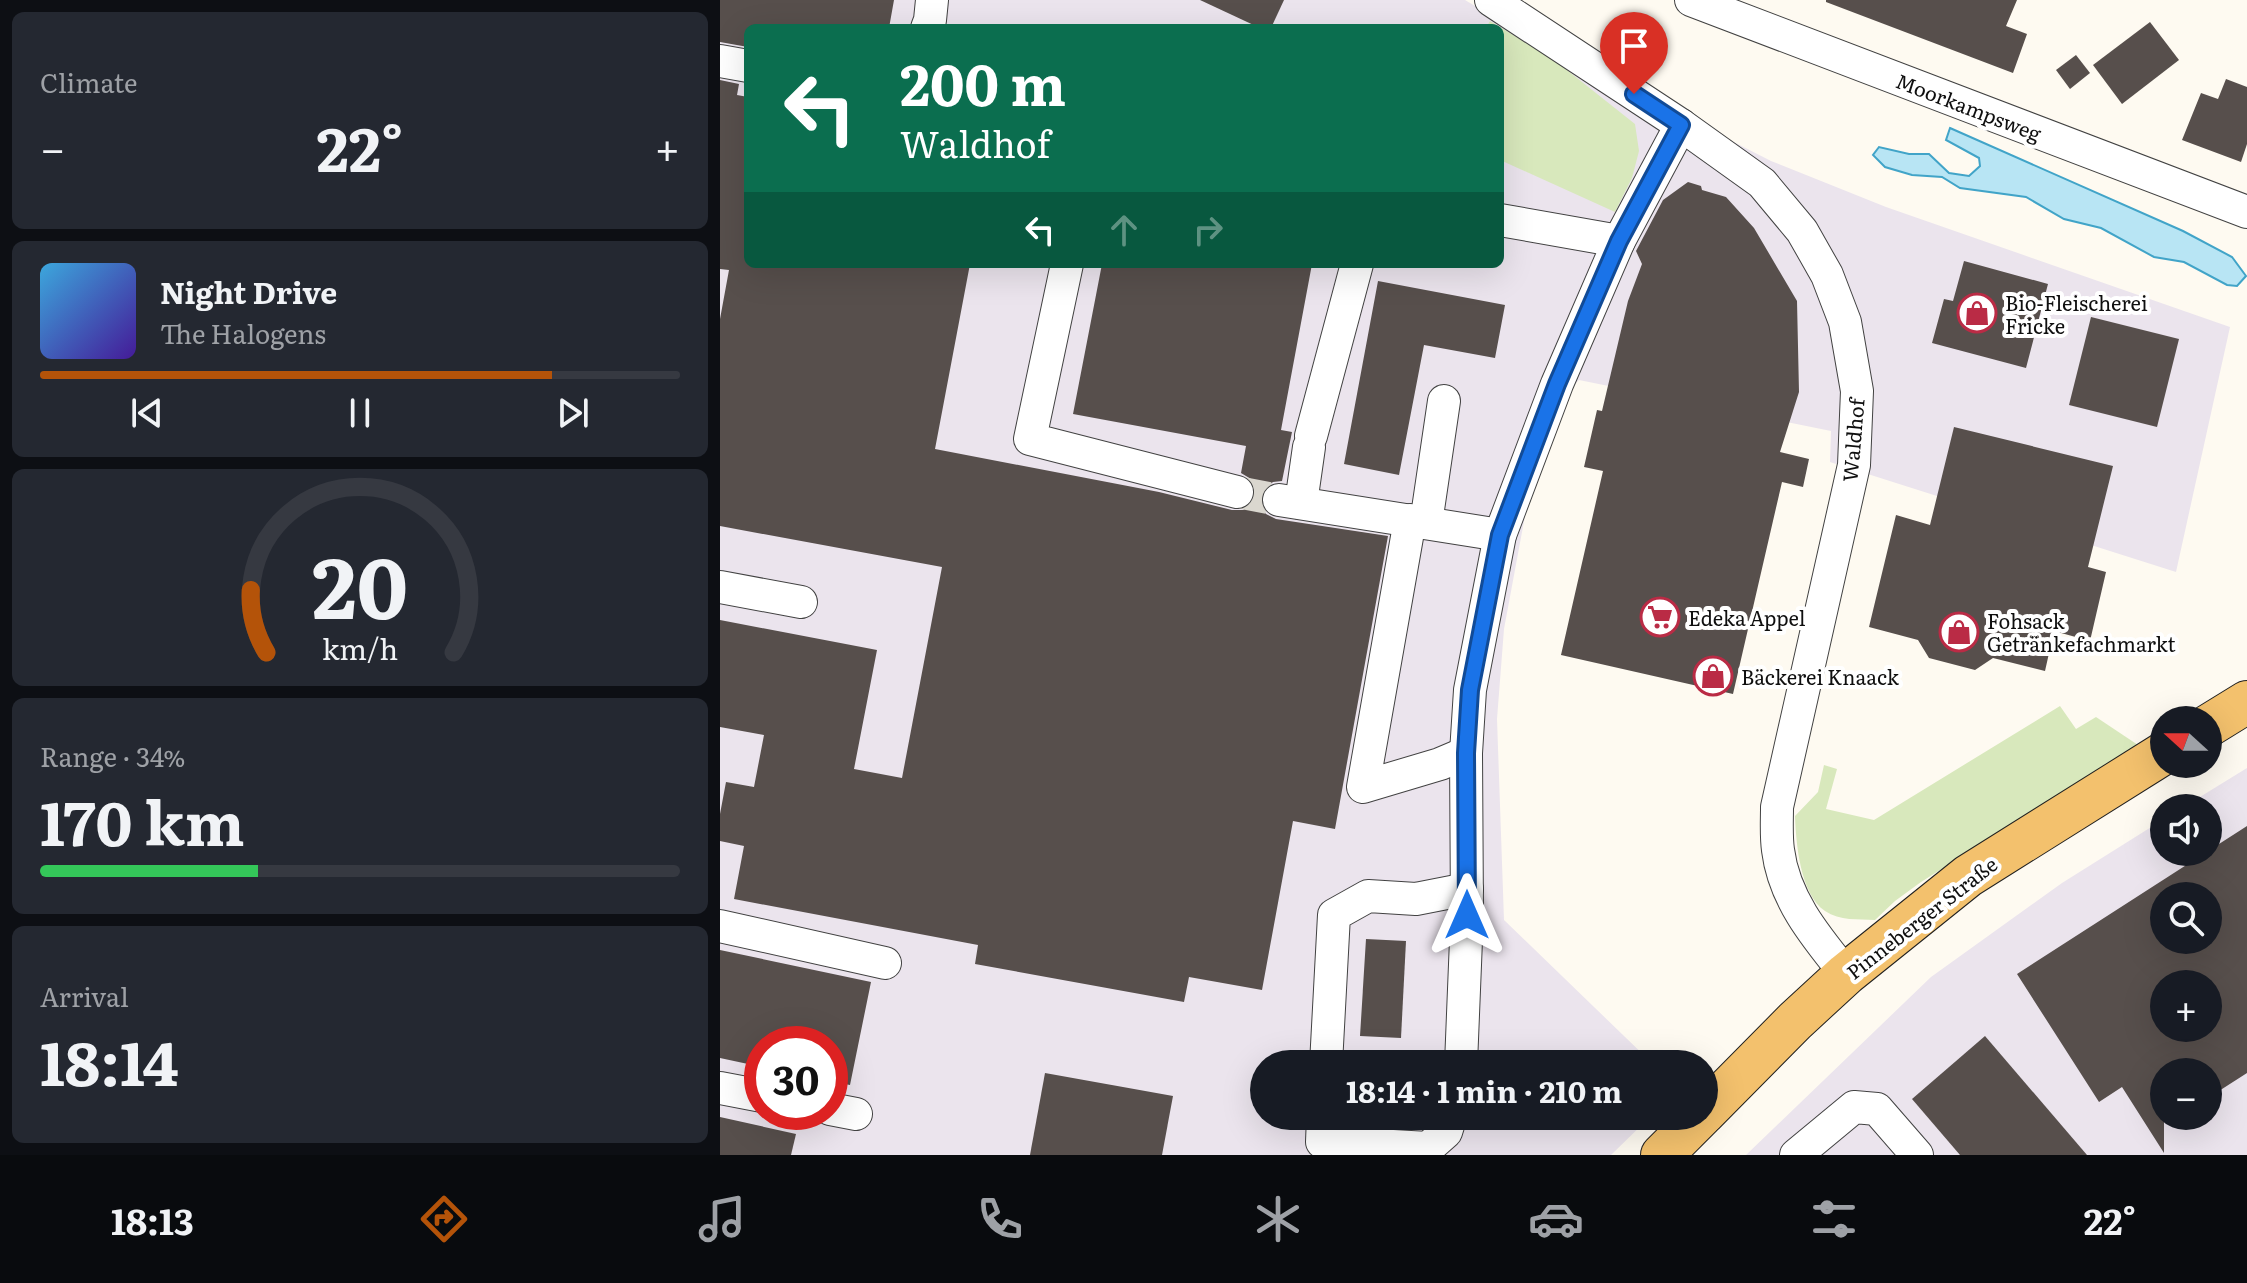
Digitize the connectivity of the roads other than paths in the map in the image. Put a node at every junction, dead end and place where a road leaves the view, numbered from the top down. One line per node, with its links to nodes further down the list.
1 (932, 0): 4 (street)
2 (1491, 0): 7 (street, Waldhof)
3 (1691, 0): 8 (street, Moorkampsweg)
4 (928, 24)
5 (720, 61): 6 (street)
6 (744, 65)
7 (1681, 125): 10 (street); 26 (street, Waldhof)
8 (2247, 212)
9 (1504, 221): 10 (street)
10 (1619, 241): 16 (street)
11 (1066, 268): 14 (street)
12 (1356, 268): 15 (street)
13 (1444, 401): 15 (street)
14 (1237, 492)
15 (1418, 522): 16 (street); 21 (street)
16 (1500, 535): 21 (street)
17 (720, 587): 18 (street)
18 (801, 602)
19 (2247, 702): 20 (main road)
20 (2222, 717)
21 (1466, 753): 23 (street)
22 (2150, 762): 26 (main road, Pinneberger Straße)
23 (1467, 902): 27 (street); 28 (street)
24 (720, 926): 25 (street)
25 (885, 963)
26 (1846, 974): 31 (main road, Pinneberger Straße)
27 (1327, 1050)
28 (1462, 1050)
29 (720, 1088): 30 (street)
30 (744, 1093)
31 (1718, 1098)
32 (1322, 1130): 33 (street)
33 (1447, 1130)
34 (1686, 1130): 35 (main road, Pinneberger Straße)
35 (1662, 1155)
36 (1796, 1155): 37 (street)
37 (1917, 1155)

